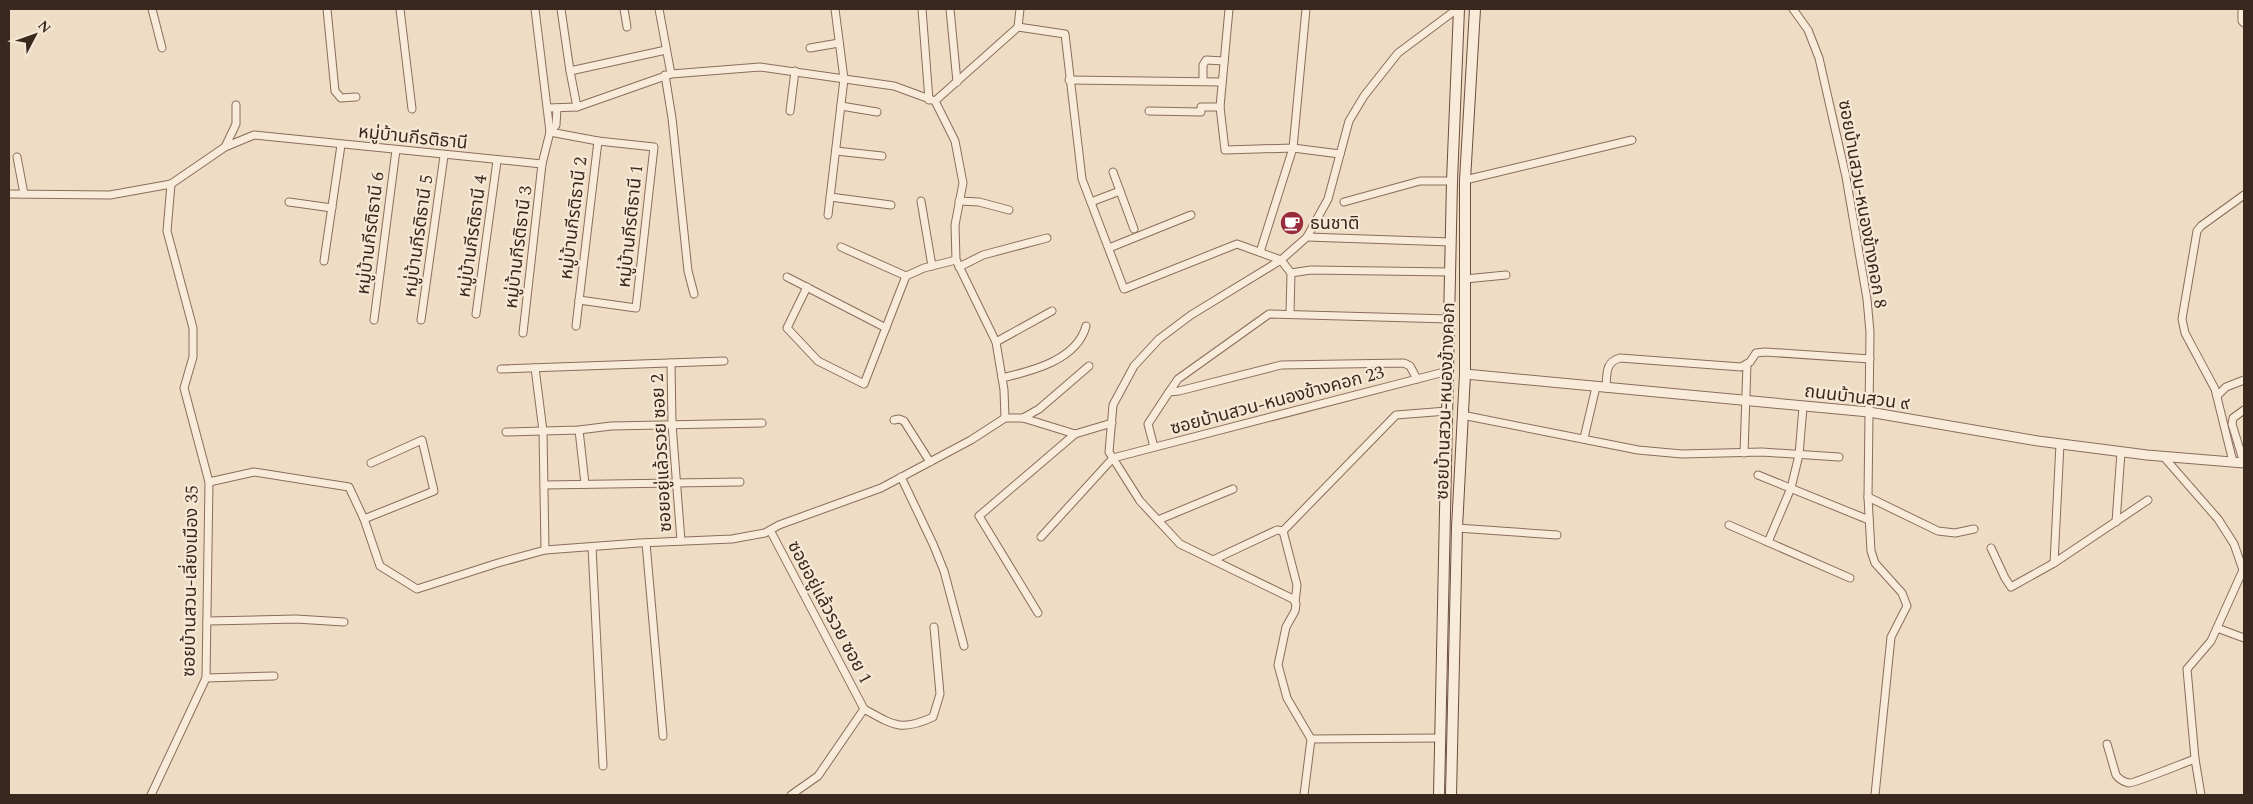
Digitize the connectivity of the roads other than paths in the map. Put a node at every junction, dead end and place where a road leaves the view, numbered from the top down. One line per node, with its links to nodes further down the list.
1 (152, 9): 22 (street)
2 (327, 9): 34 (street)
3 (400, 9): 42 (street)
4 (535, 9): 40 (street)
5 (561, 9): 26 (street)
6 (624, 9): 19 (street)
7 (659, 9): 24 (street)
8 (834, 9): 21 (street)
9 (922, 9): 35 (street)
10 (950, 9): 32 (street)
11 (1020, 9): 20 (street)
12 (1229, 9): 25 (street)
13 (1306, 9): 51 (street)
14 (1458, 9): 54 (street); 62 (main road, ซอยบ้านสวน-หนองข้างคอก)
15 (1475, 9): 61 (main road, ซอยบ้านสวน-หนองข้างคอก)
16 (1793, 9): 110 (street, ซอยบ้านสวน-หนองข้างคอก 8)
17 (2242, 9): 18 (street)
18 (2244, 23)
19 (627, 27)
20 (1018, 27): 30 (street); 32 (street)
21 (839, 43): 23 (street); 29 (street)
22 (162, 48)
23 (810, 48)
24 (666, 50): 26 (street); 28 (street)
25 (1224, 61): 31 (street); 33 (street)
26 (570, 71): 38 (street)
27 (795, 71): 28 (street); 29 (street); 43 (street)
28 (668, 74): 38 (street); 97 (street)
29 (844, 79): 35 (street); 37 (street)
30 (1068, 80): 31 (street); 72 (street)
31 (1203, 81): 33 (street)
32 (956, 82): 35 (street)
33 (1222, 82): 39 (street)
34 (356, 97)
35 (932, 101): 70 (street)
36 (236, 106): 50 (street)
37 (841, 106): 45 (street); 53 (street)
38 (577, 107): 41 (street)
39 (1220, 107): 44 (street); 51 (street)
40 (549, 108): 41 (street); 46 (street)
41 (557, 108): 46 (street)
42 (412, 109)
43 (790, 111)
44 (1149, 111)
45 (877, 112)
46 (550, 132): 48 (street); 59 (street)
47 (1632, 140): 61 (street)
48 (598, 141): 98 (street, หมู่บ้านกีรติธานี 2); 98 (street, หมู่บ้านกีรติธานี 1)
49 (341, 145): 50 (street, หมู่บ้านกีรติธานี); 52 (street, หมู่บ้านกีรติธานี); 75 (street)
50 (225, 146): 63 (street)
51 (1293, 148): 54 (street); 85 (street)
52 (396, 150): 55 (street, หมู่บ้านกีรติธานี); 103 (street, หมู่บ้านกีรติธานี 6)
53 (836, 151): 56 (street); 68 (street)
54 (1340, 154): 80 (street)
55 (444, 156): 58 (street, หมู่บ้านกีรติธานี); 104 (street, หมู่บ้านกีรติธานี 5)
56 (882, 156)
57 (17, 157): 66 (street)
58 (497, 161): 59 (street, หมู่บ้านกีรติธานี); 100 (street, หมู่บ้านกีรติธานี 4)
59 (542, 164): 108 (street, หมู่บ้านกีรติธานี 3)
60 (1113, 172): 64 (street)
61 (1465, 180): 95 (main road, ซอยบ้านสวน-หนองข้างคอก)
62 (1452, 181): 73 (street); 82 (main road, ซอยบ้านสวน-หนองข้างคอก)
63 (171, 184): 66 (street); 156 (street, ซอยบ้านสวน-เลี่ยงเมือง 35)
64 (1120, 191): 72 (street); 79 (street)
65 (9, 194): 66 (street)
66 (24, 194)
67 (2244, 195): 124 (street)
68 (830, 197): 74 (street); 78 (street)
69 (921, 201): 89 (street)
70 (959, 201): 76 (street); 88 (street)
71 (289, 202): 75 (street)
72 (1091, 202): 84 (street)
73 (1344, 202)
74 (892, 205)
75 (332, 208): 87 (street)
76 (1010, 210)
77 (1191, 214): 84 (street)
78 (828, 216)
79 (1134, 229)
80 (1307, 237): 82 (street); 86 (street)
81 (1047, 238): 88 (street)
82 (1451, 242): 90 (main road, ซอยบ้านสวน-หนองข้างคอก)
83 (841, 247): 93 (street)
84 (1109, 248): 85 (street)
85 (1260, 252): 86 (street)
86 (1281, 260): 91 (street); 135 (street)
87 (324, 261)
88 (957, 263): 89 (street); 109 (street)
89 (932, 266): 93 (street)
90 (1450, 272): 91 (street); 102 (main road, ซอยบ้านสวน-หนองข้างคอก)
91 (1291, 273): 101 (street)
92 (1506, 275): 95 (street)
93 (906, 276): 107 (street)
94 (787, 277): 96 (street)
95 (1465, 279): 118 (main road, ซอยบ้านสวน-หนองข้างคอก)
96 (807, 287): 107 (street); 107 (street)
97 (694, 294)
98 (578, 300): 105 (street, หมู่บ้านกีรติธานี 2)
99 (1052, 311): 109 (street)
100 (476, 314)
101 (1290, 314): 102 (street); 123 (street)
102 (1449, 319): 117 (main road, ซอยบ้านสวน-หนองข้างคอก)
103 (374, 320)
104 (421, 320)
105 (576, 326)
106 (1086, 326): 119 (street)
107 (886, 328)
108 (523, 333)
109 (996, 342): 119 (street)
110 (1870, 360): 113 (street); 129 (street, ซอยบ้านสวน-หนองข้างคอก 8)
111 (724, 361): 112 (street)
112 (671, 363): 115 (street); 136 (street, ซอยอยู่แล้วรวย ซอย 2)
113 (1747, 364): 122 (street); 125 (street)
114 (1089, 366): 132 (street)
115 (535, 368): 116 (street); 138 (street)
116 (501, 369)
117 (1448, 371): 118 (main road); 120 (street, ซอยบ้านสวน-หนองข้างคอก 23); 128 (main road, ซอยบ้านสวน-หนองข้างคอก)
118 (1465, 374): 122 (street, ถนนบ้านสวน ๙); 130 (main road, ซอยบ้านสวน-หนองข้างคอก)
119 (1002, 378): 131 (street)
120 (1417, 379): 123 (street); 143 (street, ซอยบ้านสวน-หนองข้างคอก 23)
121 (2244, 380): 124 (street)
122 (1601, 387): 125 (street, ถนนบ้านสวน ๙); 141 (street)
123 (1169, 392): 143 (street)
124 (2217, 396): 151 (street)
125 (1745, 402): 126 (street, ถนนบ้านสวน ๙); 145 (street)
126 (1803, 407): 129 (street, ถนนบ้านสวน ๙); 146 (street)
127 (2244, 410): 153 (street)
128 (1447, 411): 173 (street); 197 (main road, ซอยบ้านสวน-หนองข้างคอก)
129 (1869, 412): 142 (street, ถนนบ้านสวน ๙); 163 (street, ซอยบ้านสวน-หนองข้างคอก 8)
130 (1462, 415): 141 (street); 170 (main road, ซอยบ้านสวน-หนองข้างคอก)
131 (1005, 418): 132 (street); 150 (street)
132 (1023, 418): 140 (street)
133 (894, 420): 150 (street)
134 (762, 423): 136 (street)
135 (1112, 423): 140 (street); 149 (street)
136 (672, 424): 137 (street); 158 (street, ซอยอยู่แล้วรวย ซอย 2)
137 (579, 430): 138 (street); 159 (street)
138 (543, 431): 139 (street); 160 (street)
139 (506, 432)
140 (1075, 434): 186 (street)
141 (1584, 438): 145 (street)
142 (2060, 444): 144 (street, ถนนบ้านสวน ๙); 183 (street)
143 (1154, 448): 149 (street, ซอยบ้านสวน-หนองข้างคอก 23)
144 (2121, 452): 147 (street, ถนนบ้านสวน ๙); 168 (street)
145 (1744, 453): 146 (street)
146 (1798, 455): 148 (street); 162 (street)
147 (2163, 456): 151 (street, ถนนบ้านสวน ๙); 190 (street)
148 (1839, 457)
149 (1113, 458): 166 (street); 175 (street)
150 (930, 462): 155 (street)
151 (2233, 462): 153 (street, ถนนบ้านสวน ๙)
152 (371, 463): 165 (street)
153 (2244, 463)
154 (1758, 475): 162 (street)
155 (900, 477): 172 (street); 192 (street)
156 (209, 482): 165 (street); 187 (street, ซอยบ้านสวน-เลี่ยงเมือง 35)
157 (740, 482): 158 (street)
158 (677, 483): 159 (street); 176 (street, ซอยอยู่แล้วรวย ซอย 2)
159 (585, 484): 160 (street)
160 (544, 485): 181 (street)
161 (1233, 488): 166 (street)
162 (1791, 488): 167 (street); 177 (street)
163 (1868, 497): 167 (street, ซอยบ้านสวน-หนองข้างคอก 8); 171 (street)
164 (2148, 500): 168 (street)
165 (364, 519): 181 (street)
166 (1158, 520): 182 (street)
167 (1870, 520): 207 (street, ซอยบ้านสวน-หนองข้างคอก 8)
168 (2116, 522): 183 (street)
169 (1729, 525): 177 (street)
170 (1457, 528): 174 (street); 206 (main road, ซอยบ้านสวน-หนองข้างคอก)
171 (1974, 529)
172 (770, 530): 176 (street); 195 (street, ซอยอยู่แล้วรวย ซอย 1)
173 (1283, 531): 182 (street); 185 (street)
174 (1557, 535)
175 (1041, 537)
176 (681, 541): 178 (street)
177 (1768, 542): 184 (street)
178 (646, 543): 179 (street); 196 (street)
179 (592, 547): 181 (street); 201 (street)
180 (1991, 548): 183 (street)
181 (545, 550)
182 (1213, 560): 185 (street)
183 (2054, 563)
184 (1850, 578)
185 (1292, 599): 198 (street)
186 (1038, 613)
187 (207, 621): 188 (street); 194 (street, ซอยบ้านสวน-เลี่ยงเมือง 35)
188 (344, 622)
189 (934, 627): 195 (street)
190 (2217, 628): 191 (street); 200 (street)
191 (2244, 638)
192 (964, 646)
193 (274, 676): 194 (street)
194 (206, 678): 202 (street, ซอยบ้านสวน-เลี่ยงเมือง 35)
195 (864, 708): 203 (street)
196 (662, 736)
197 (1440, 738): 198 (street); 205 (main road, ซอยบ้านสวน-หนองข้างคอก)
198 (1311, 739): 204 (street)
199 (2107, 744): 200 (street)
200 (2195, 759): 208 (street)
201 (603, 766)
202 (152, 795)
203 (791, 795)
204 (1304, 795)
205 (1439, 795)
206 (1451, 795)
207 (1875, 795)
208 (2201, 795)

